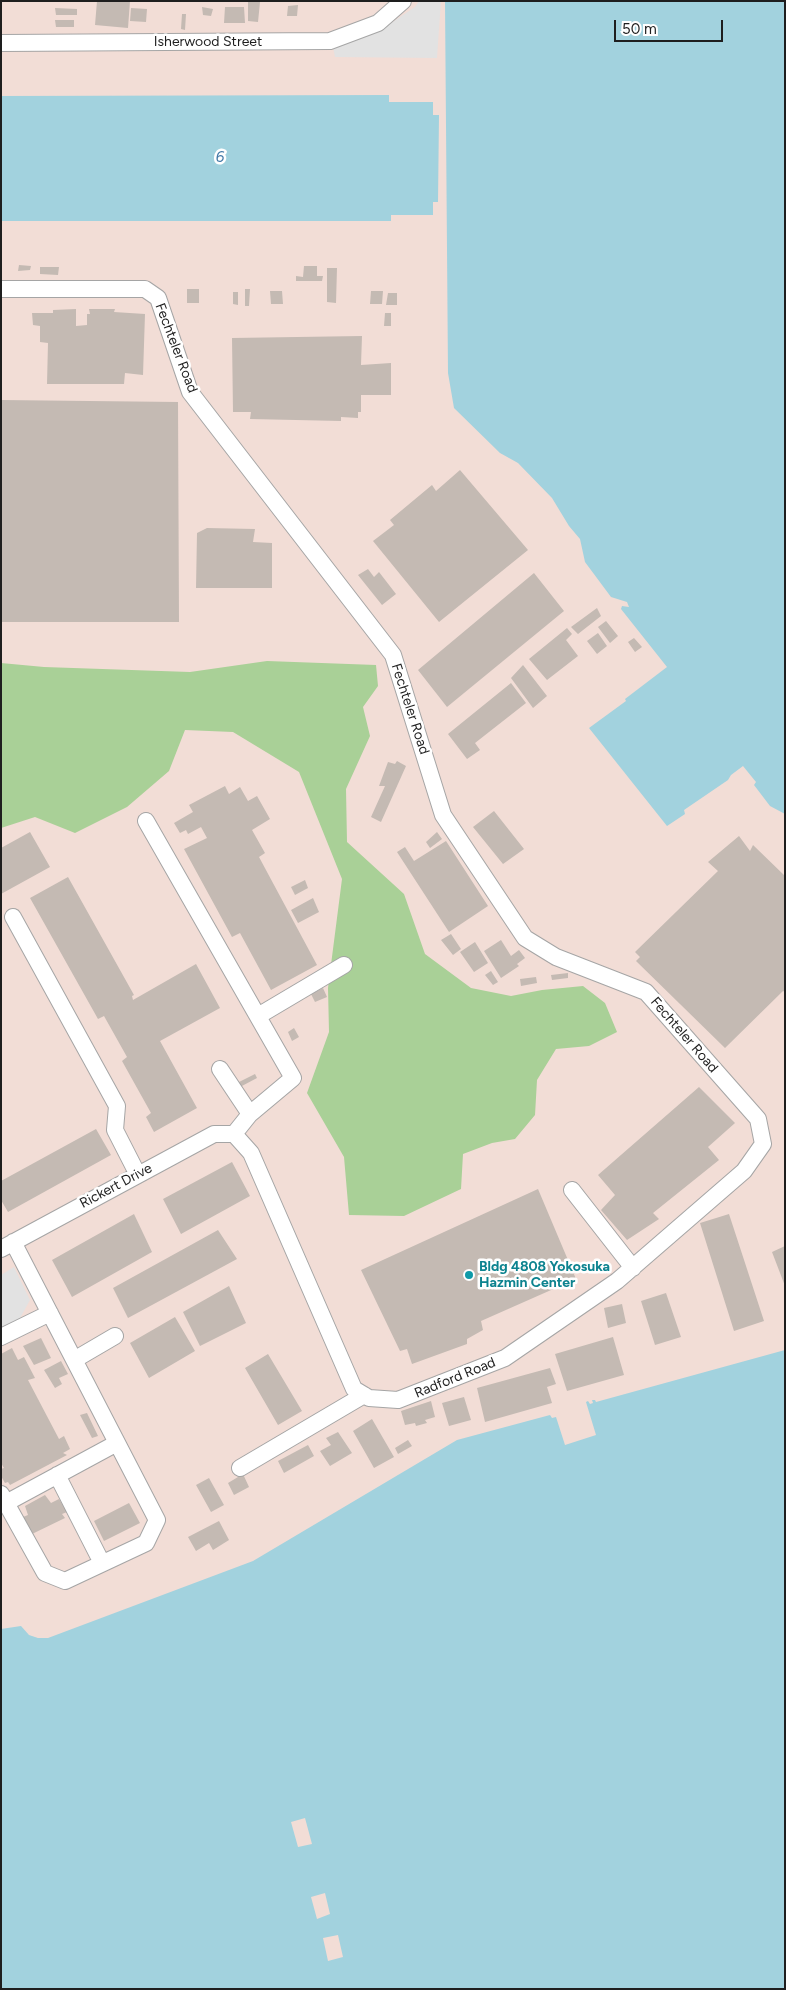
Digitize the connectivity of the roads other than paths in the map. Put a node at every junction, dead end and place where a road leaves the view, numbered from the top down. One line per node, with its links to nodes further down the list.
1 (403, 1): 2 (street, Isherwood Street)
2 (1, 43)
3 (1, 289): 11 (street, Fechteler Road)
4 (146, 821): 7 (street)
5 (14, 917): 12 (street)
6 (344, 965): 7 (street)
7 (258, 1016): 9 (street)
8 (220, 1069): 9 (street)
9 (250, 1114): 10 (street)
10 (234, 1134): 12 (street, Rickert Drive); 20 (street)
11 (763, 1144): 15 (street, Radford Road)
12 (138, 1175): 14 (street, Rickert Drive)
13 (572, 1190): 15 (street)
14 (6, 1243): 16 (street)
15 (632, 1268): 20 (street, Radford Road)
16 (50, 1313): 18 (street); 19 (street)
17 (115, 1336): 19 (street)
18 (1, 1337)
19 (74, 1360): 21 (street)
20 (364, 1395): 22 (street)
21 (117, 1443): 23 (street); 25 (street)
22 (240, 1468)
23 (57, 1475): 24 (street); 25 (street)
24 (4, 1498): 25 (street)
25 (102, 1563)

